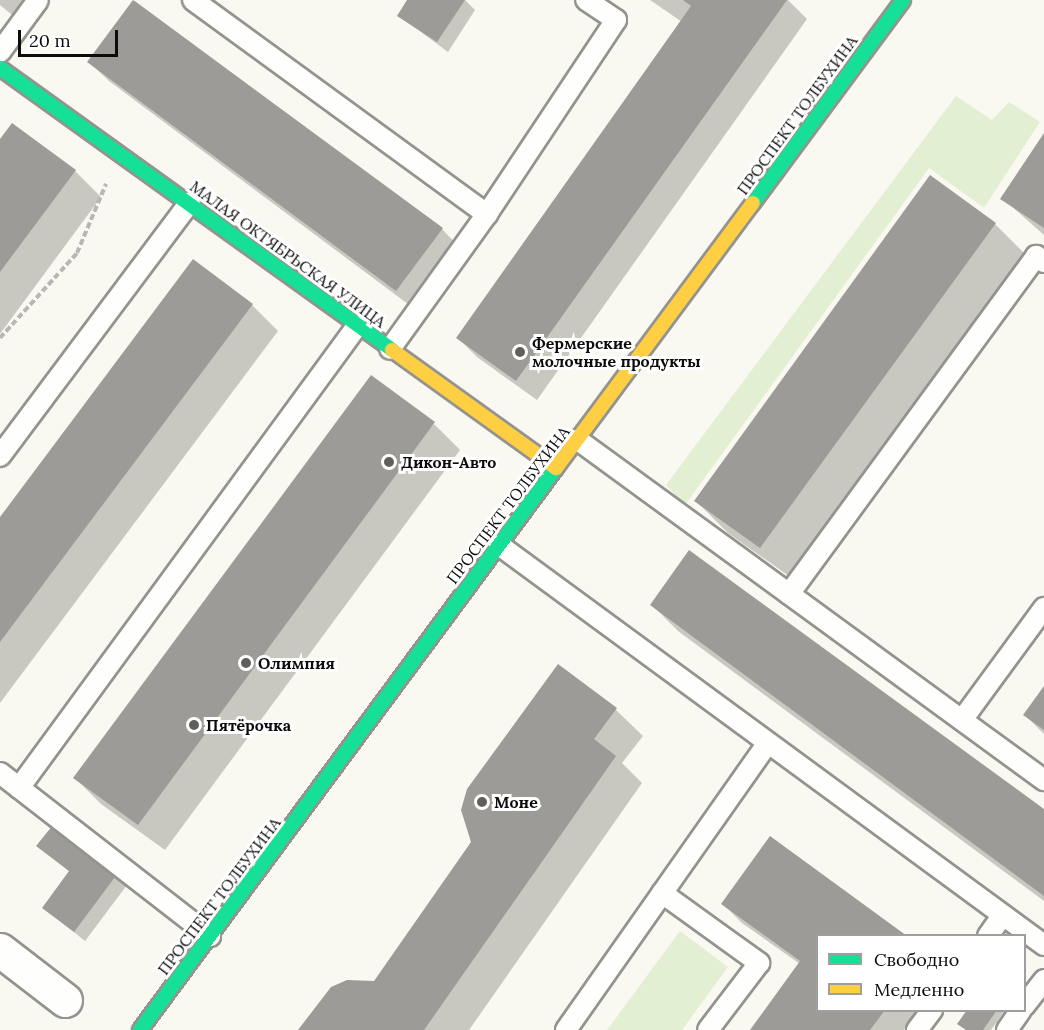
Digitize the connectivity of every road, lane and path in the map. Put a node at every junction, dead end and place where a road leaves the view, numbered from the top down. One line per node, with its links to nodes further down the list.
1 (38, 0): 5 (lane)
2 (193, 0): 9 (lane)
3 (586, 0): 9 (lane)
4 (903, 0): 14 (main road, ПРОСПЕКТ ТОЛБУХИНА)
5 (0, 52)
6 (0, 68): 7 (main road, МАЛАЯ ОКТЯБРЬСКАЯ УЛИЦА)
7 (125, 156): 8 (main road, МАЛАЯ ОКТЯБРЬСКАЯ УЛИЦА); 12 (path)
8 (190, 202): 11 (main road, МАЛАЯ ОКТЯБРЬСКАЯ УЛИЦА); 15 (lane)
9 (488, 214): 13 (lane)
10 (1044, 262): 18 (lane)
11 (357, 326): 13 (main road, МАЛАЯ ОКТЯБРЬСКАЯ УЛИЦА); 24 (lane)
12 (0, 338)
13 (390, 349): 16 (main road, МАЛАЯ ОКТЯБРЬСКАЯ УЛИЦА)
14 (578, 440): 16 (main road, ПРОСПЕКТ ТОЛБУХИНА); 18 (lane)
15 (0, 456)
16 (556, 468): 17 (main road, ПРОСПЕКТ ТОЛБУХИНА)
17 (499, 545): 21 (lane); 28 (main road, ПРОСПЕКТ ТОЛБУХИНА)
18 (789, 594): 20 (lane)
19 (1044, 608): 20 (lane)
20 (962, 720): 23 (lane)
21 (767, 744): 25 (lane); 26 (lane)
22 (0, 773): 24 (lane)
23 (1044, 780)
24 (19, 788): 28 (lane)
25 (662, 893): 37 (lane); 38 (lane)
26 (1002, 916): 27 (lane); 29 (lane)
27 (988, 934)
28 (210, 936): 36 (main road, ПРОСПЕКТ ТОЛБУХИНА)
29 (1044, 945)
30 (0, 950): 32 (street)
31 (1044, 980): 33 (lane)
32 (65, 1000)
33 (1026, 1003)
34 (931, 1012): 39 (lane)
35 (1020, 1012): 40 (lane)
36 (140, 1030)
37 (566, 1030)
38 (708, 1030)
39 (917, 1030)
40 (1007, 1030)

